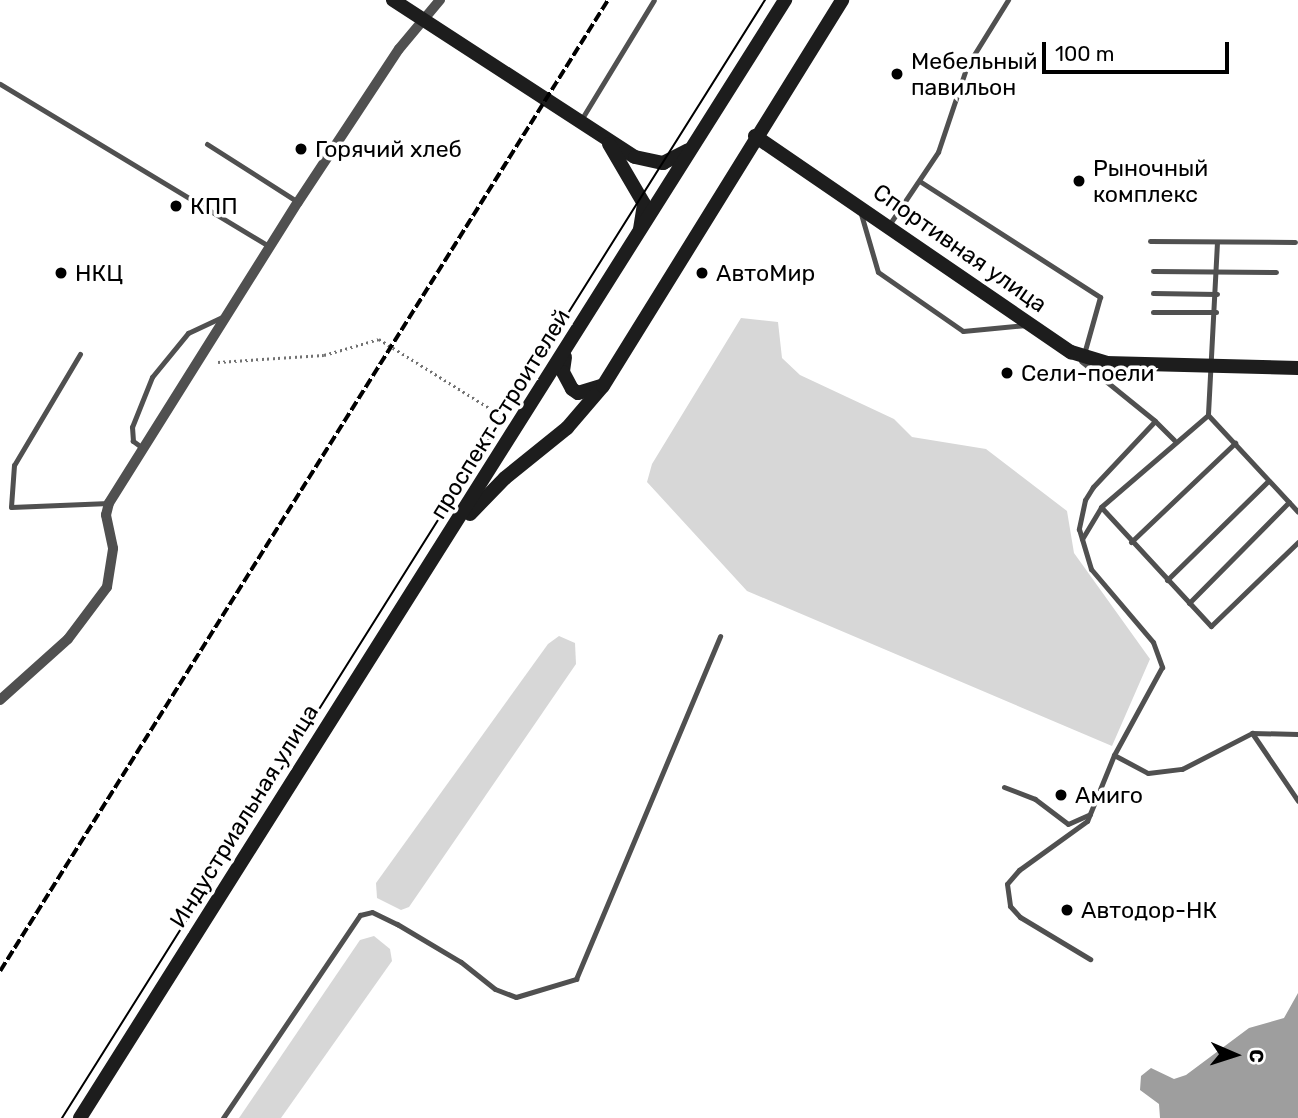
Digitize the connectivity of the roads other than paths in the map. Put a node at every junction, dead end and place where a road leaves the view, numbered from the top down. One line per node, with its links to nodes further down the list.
1 (393, 0): 7 (main road)
2 (440, 0): 7 (street)
3 (654, 0): 9 (lane)
4 (785, 0): 11 (main road, проспект Строителей)
5 (842, 0): 10 (main road, проспект Строителей)
6 (1008, 0): 14 (lane)
7 (424, 20): 9 (main road); 15 (street)
8 (0, 84): 22 (lane)
9 (580, 121): 12 (main road)
10 (755, 136): 16 (main road, Спортивная улица); 37 (main road, проспект Строителей)
11 (697, 142): 12 (main road); 18 (main road, проспект Строителей)
12 (608, 143): 18 (main road)
13 (207, 144): 15 (lane)
14 (921, 182): 17 (lane); 34 (lane)
15 (298, 202): 22 (street)
16 (858, 204): 17 (main road, Спортивная улица); 31 (lane)
17 (889, 225): 31 (main road, Спортивная улица)
18 (639, 237): 33 (main road, проспект Строителей)
19 (1150, 242): 20 (lane)
20 (1217, 242): 21 (lane); 24 (lane)
21 (1295, 242)
22 (270, 247): 30 (street)
23 (1153, 271): 24 (lane)
24 (1217, 271): 25 (lane); 27 (lane)
25 (1276, 272)
26 (1153, 293): 27 (lane)
27 (1217, 294): 29 (lane)
28 (1153, 312): 29 (lane)
29 (1216, 312): 35 (lane)
30 (229, 314): 42 (street); 42 (lane)
31 (1030, 325): 34 (main road, Спортивная улица)
32 (80, 354): 45 (lane)
33 (566, 354): 37 (main road); 48 (main road, проспект Строителей)
34 (1077, 355): 35 (main road, Спортивная улица); 39 (lane)
35 (1209, 367): 36 (main road, Спортивная улица); 38 (lane)
36 (1298, 368)
37 (603, 386): 48 (main road, проспект Строителей)
38 (1208, 415): 40 (lane); 41 (lane)
39 (1155, 421): 40 (lane); 49 (lane)
40 (1174, 440): 46 (lane)
41 (1235, 443): 43 (lane); 50 (lane)
42 (144, 449): 45 (street)
43 (1268, 481): 44 (lane); 52 (lane)
44 (1289, 502): 47 (lane); 53 (lane)
45 (109, 503): 55 (street)
46 (1101, 507): 49 (lane); 50 (lane)
47 (1298, 512)
48 (448, 538): 63 (main road, Индустриальная улица)
49 (1082, 540): 58 (lane)
50 (1131, 542): 52 (lane)
51 (1298, 542): 53 (lane)
52 (1167, 580): 53 (lane)
53 (1189, 603)
54 (720, 636): 64 (lane)
55 (0, 700)
56 (1252, 733): 57 (lane); 58 (lane); 60 (lane)
57 (1298, 734)
58 (1114, 755): 61 (lane)
59 (1004, 787): 61 (lane)
60 (1298, 801)
61 (1090, 814): 62 (lane)
62 (1090, 959)
63 (80, 1118)
64 (223, 1118)

